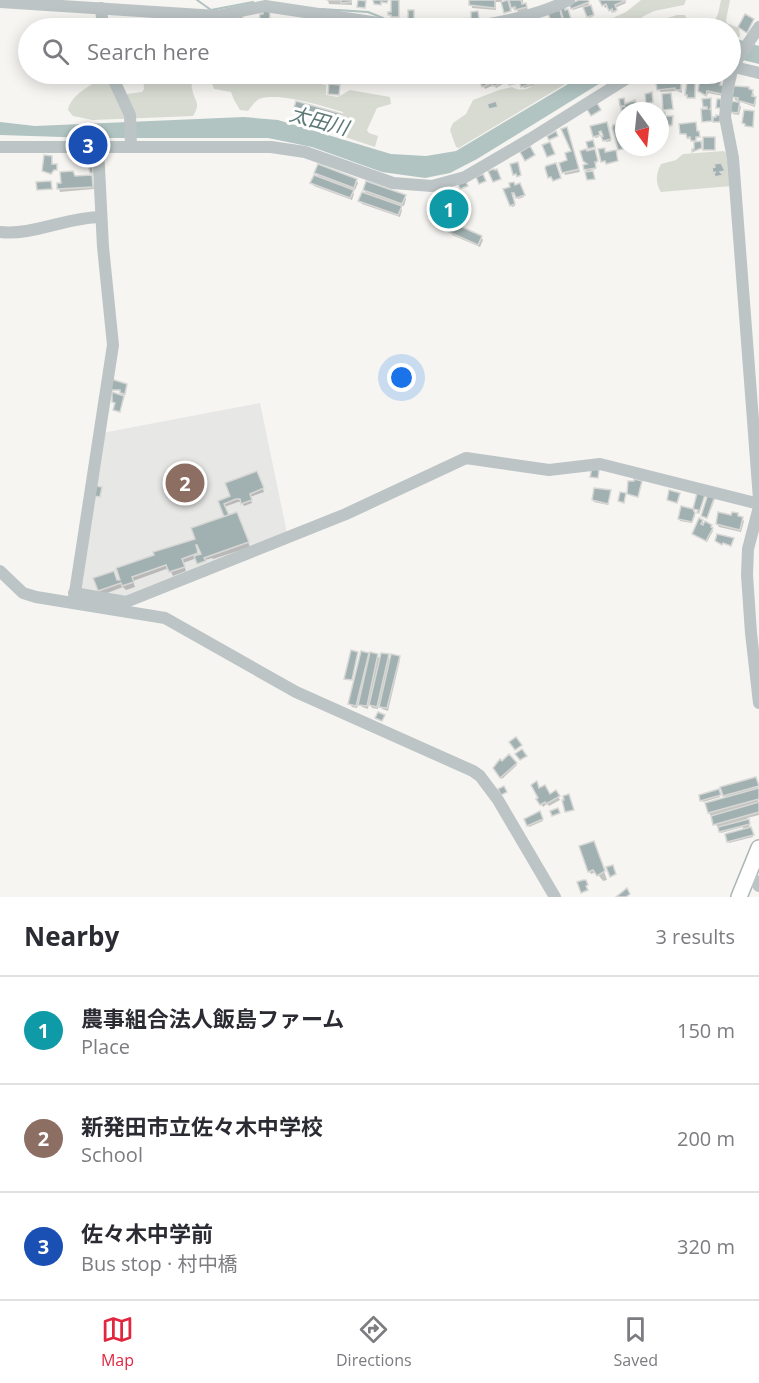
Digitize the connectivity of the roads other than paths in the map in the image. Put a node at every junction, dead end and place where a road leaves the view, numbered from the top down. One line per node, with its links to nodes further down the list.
1 (569, 0): 6 (street)
2 (0, 2): 3 (street)
3 (101, 8): 4 (street); 5 (street)
4 (102, 18)
5 (345, 18)
6 (510, 18)
7 (759, 27): 8 (street)
8 (741, 54)
9 (741, 67): 10 (street)
10 (759, 73)
11 (116, 84): 14 (street)
12 (618, 84): 14 (street)
13 (729, 84): 19 (street)
14 (131, 144): 16 (street)
15 (0, 147): 16 (street)
16 (98, 148): 17 (street)
17 (101, 217): 18 (street); 22 (street)
18 (0, 232)
19 (759, 499)
20 (759, 505): 22 (street); 23 (street)
21 (0, 571): 22 (street)
22 (74, 598): 27 (street)
23 (759, 704)
24 (759, 848): 25 (main road)
25 (749, 873): 26 (street); 28 (main road)
26 (759, 886)
27 (555, 897)
28 (739, 897)

